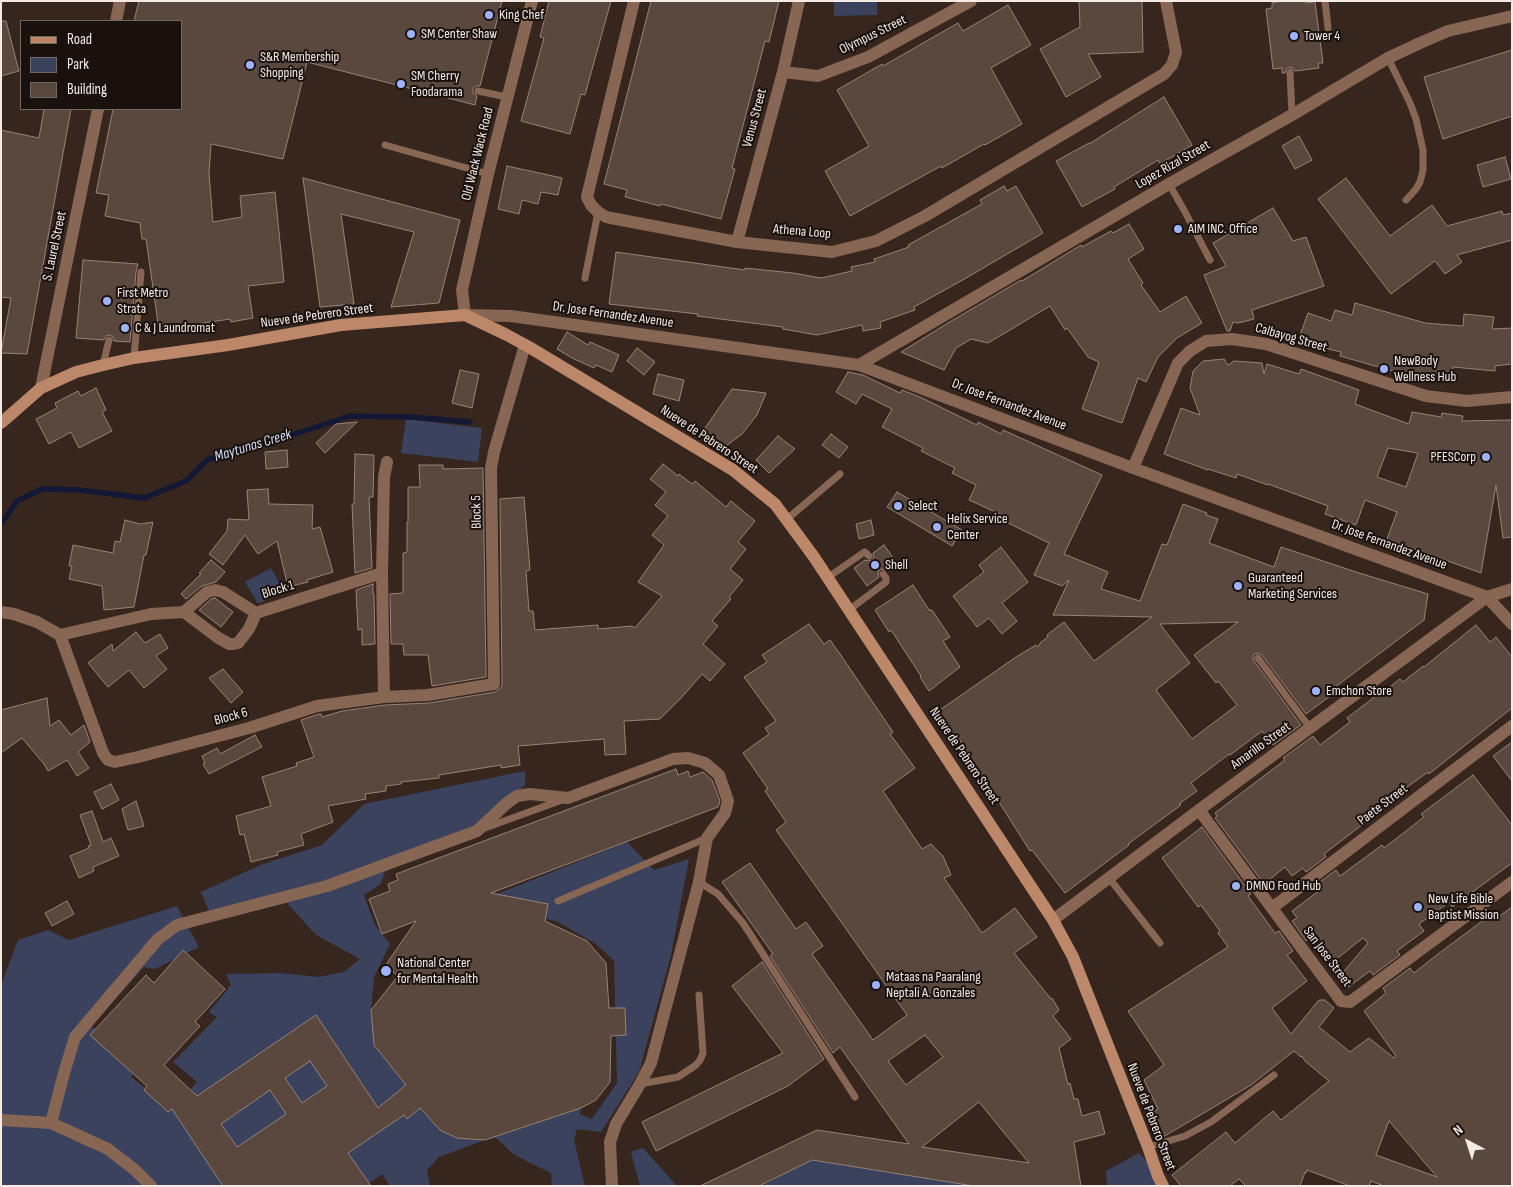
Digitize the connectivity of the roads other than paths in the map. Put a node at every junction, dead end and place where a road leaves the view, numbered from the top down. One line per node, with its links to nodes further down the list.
1 (120, 1): 9 (street)
2 (532, 1): 15 (street, Old Wack Wack Road)
3 (634, 1): 22 (street)
4 (799, 1): 12 (street, Venus Street)
5 (971, 1): 12 (street, Olympus Street)
6 (1166, 1): 23 (street, Athena Loop)
7 (1325, 1): 10 (lane)
8 (1512, 16): 11 (street, Lopez Rizal Street)
9 (116, 20)
10 (1328, 28)
11 (1388, 58): 17 (street, Lopez Rizal Street); 21 (lane)
12 (783, 72): 23 (street, Venus Street)
13 (1290, 72): 17 (lane)
14 (478, 91): 15 (lane)
15 (507, 97): 19 (street, Old Wack Wack Road)
16 (98, 110): 33 (street, S. Laurel Street)
17 (1292, 115): 20 (street, Lopez Rizal Street)
18 (386, 145): 19 (lane)
19 (488, 174): 27 (street, Old Wack Wack Road)
20 (1169, 184): 24 (lane); 32 (street, Lopez Rizal Street)
21 (1406, 200)
22 (598, 212): 23 (street, Athena Loop); 26 (lane)
23 (737, 242)
24 (1210, 260)
25 (141, 272): 30 (lane)
26 (585, 278)
27 (465, 315): 29 (main road, Nueve de Pebrero Street); 30 (main road, Nueve de Pebrero Street); 32 (street, Dr. Jose Fernandez Avenue)
28 (109, 340): 31 (lane)
29 (525, 345): 39 (main road, Nueve de Pebrero Street); 53 (street, Block 5)
30 (134, 358): 31 (main road, Nueve de Pebrero Street)
31 (103, 365): 33 (main road, Nueve de Pebrero Street)
32 (859, 365): 37 (street, Dr. Jose Fernandez Avenue)
33 (41, 388): 35 (main road, Nueve de Pebrero Street)
34 (1512, 397): 37 (street, Calbayog Street)
35 (1, 423)
36 (387, 462): 41 (street)
37 (1133, 468): 45 (street, Dr. Jose Fernandez Avenue)
38 (840, 474): 39 (lane)
39 (786, 520): 43 (main road, Nueve de Pebrero Street)
40 (869, 556): 43 (lane)
41 (382, 573): 49 (street, Block 1); 54 (street)
42 (883, 574): 46 (lane)
43 (827, 578): 46 (main road, Nueve de Pebrero Street)
44 (1512, 589): 45 (street, Amarillo Street)
45 (1487, 597): 50 (street, Dr. Jose Fernandez Avenue); 56 (street, Amarillo Street)
46 (849, 610): 66 (main road, Nueve de Pebrero Street)
47 (1, 612): 51 (street)
48 (184, 612): 49 (street, Block 1); 49 (street); 51 (street)
49 (256, 613)
50 (1512, 624)
51 (60, 635): 54 (street, Block 6)
52 (1258, 658): 56 (lane)
53 (494, 684): 54 (street, Block 6)
54 (384, 698)
55 (1512, 726): 65 (street, Paete Street)
56 (1310, 728): 58 (street, Amarillo Street)
57 (568, 798): 59 (lane); 59 (street); 60 (street)
58 (1199, 810): 61 (street, Amarillo Street); 65 (street, San Jose Street)
59 (478, 831): 73 (street)
60 (707, 838): 62 (street); 64 (lane)
61 (1109, 878): 66 (street, Amarillo Street); 67 (lane)
62 (700, 882): 70 (street); 71 (lane)
63 (1512, 882): 65 (street, San Jose Street)
64 (558, 901)
65 (1272, 908)
66 (1053, 920): 74 (main road, Nueve de Pebrero Street)
67 (1160, 943)
68 (699, 995): 70 (lane)
69 (1274, 1075): 74 (lane)
70 (640, 1084): 76 (street)
71 (855, 1097)
72 (1, 1120): 73 (street)
73 (51, 1122): 75 (street)
74 (1148, 1147): 77 (main road, Nueve de Pebrero Street)
75 (151, 1186)
76 (612, 1186)
77 (1162, 1186)

